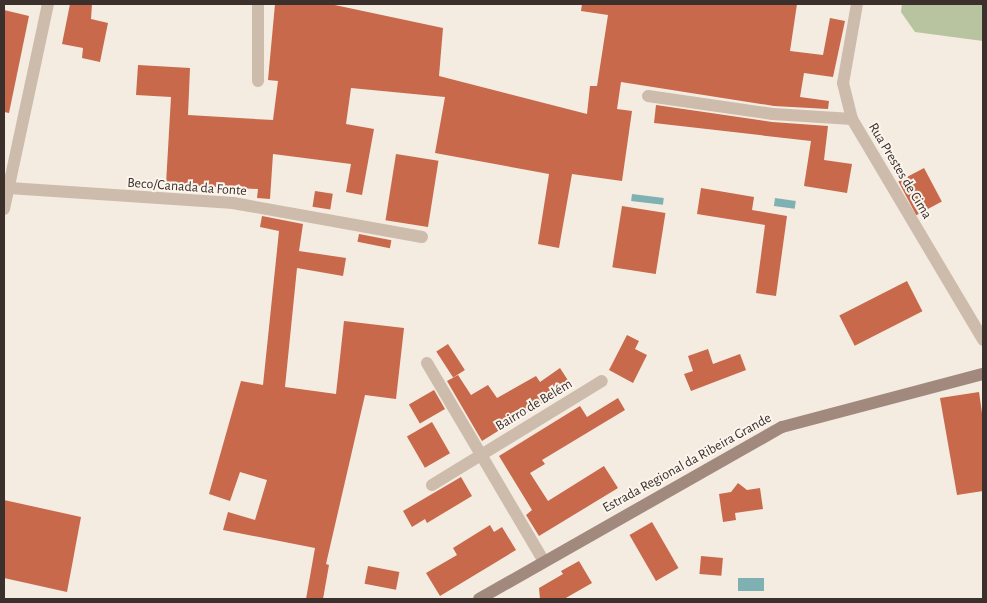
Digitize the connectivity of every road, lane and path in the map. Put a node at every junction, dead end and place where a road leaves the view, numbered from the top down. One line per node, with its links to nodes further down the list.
1 (48, 4): 7 (street)
2 (258, 4): 4 (street)
3 (857, 4): 6 (street, Rua Prestes de Cima)
4 (258, 81)
5 (648, 96): 6 (street)
6 (852, 119): 10 (street, Rua Prestes de Cima)
7 (8, 188): 8 (street); 9 (street, Beco/Canada da Fonte)
8 (4, 209)
9 (422, 237)
10 (983, 340)
11 (427, 363): 14 (street)
12 (983, 374): 16 (main road, Estrada Regional da Ribeira Grande)
13 (602, 381): 14 (street, Bairro de Belém)
14 (481, 455): 15 (street, Bairro de Belém); 16 (street)
15 (432, 485)
16 (543, 560): 17 (main road, Estrada Regional da Ribeira Grande)
17 (479, 599)

